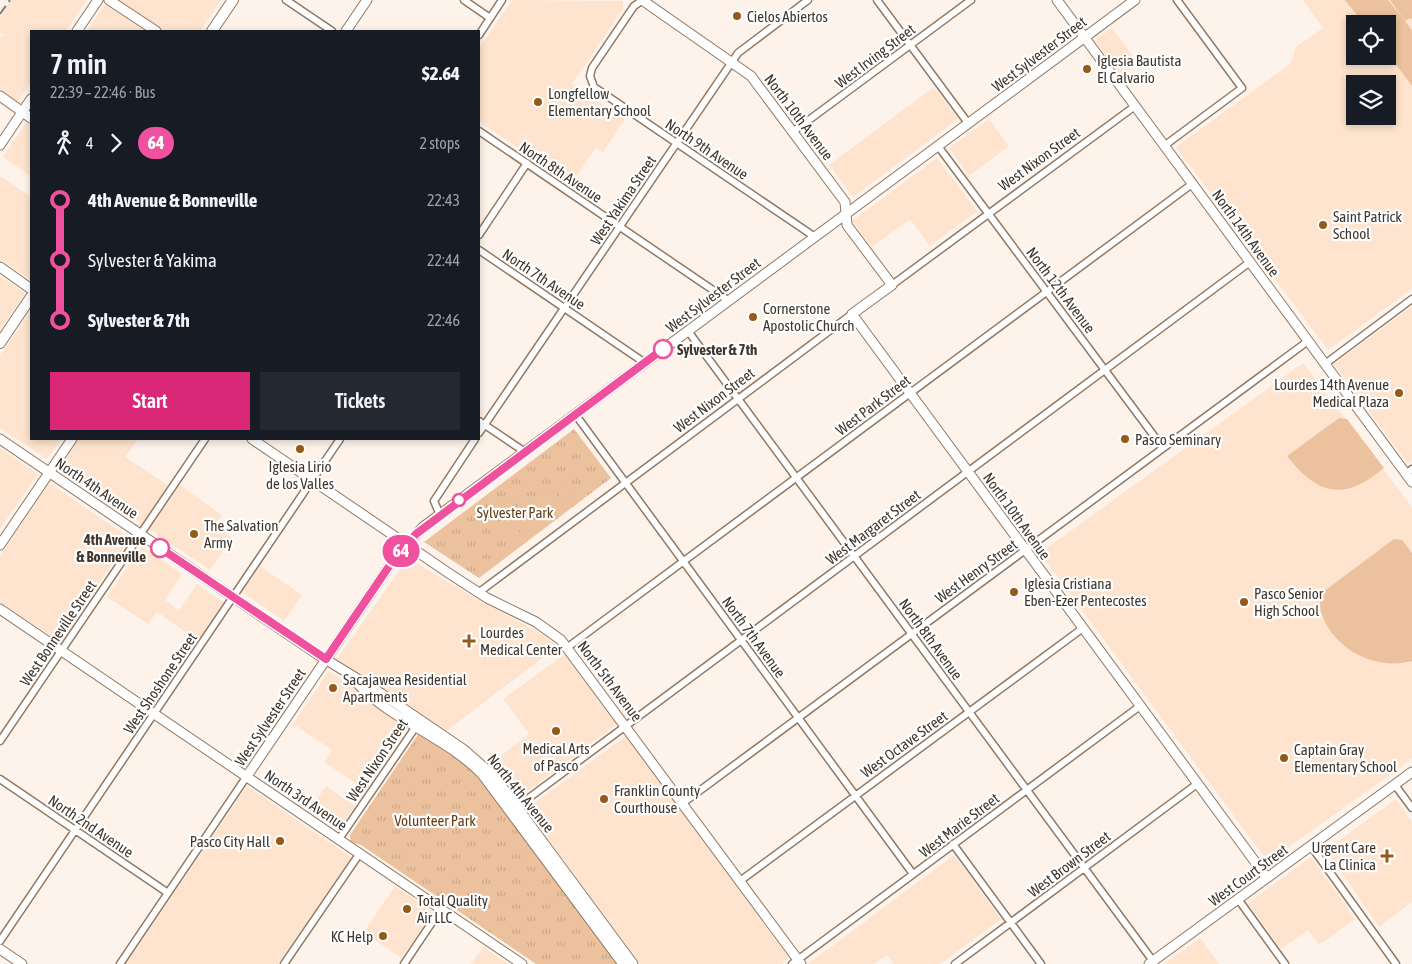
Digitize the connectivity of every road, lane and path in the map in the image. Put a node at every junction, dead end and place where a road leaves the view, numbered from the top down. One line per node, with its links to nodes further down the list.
1 (98, 0): 16 (street)
2 (109, 0): 17 (street)
3 (232, 0): 18 (main road)
4 (286, 0): 19 (street)
5 (367, 0): 20 (street)
6 (464, 0): 15 (street)
7 (502, 0): 15 (street)
8 (643, 0): 24 (street, North 10th Avenue); 33 (street, North 9th Avenue)
9 (808, 0): 24 (street, West Yakima Street)
10 (877, 0): 23 (street)
11 (971, 0): 23 (street, West Irving Street)
12 (1057, 0): 22 (street, North 14th Avenue)
13 (1135, 0): 22 (street, West Sylvester Street)
14 (1177, 0): 36 (street)
15 (490, 18): 21 (street)
16 (78, 30)
17 (154, 30)
18 (213, 30)
19 (331, 30)
20 (347, 30)
21 (480, 33)
22 (1084, 37): 27 (street, North 14th Avenue); 30 (street, West Sylvester Street)
23 (910, 45): 30 (street); 31 (street, West Irving Street)
24 (733, 61): 31 (street, North 10th Avenue); 33 (street, West Yakima Street)
25 (0, 96): 28 (street)
26 (30, 101): 28 (street)
27 (1135, 106): 36 (street, North 14th Avenue); 40 (street, West Nixon Street)
28 (23, 112): 29 (street); 34 (street)
29 (30, 117)
30 (968, 123): 35 (street, West Sylvester Street)
31 (794, 131): 39 (street, North 10th Avenue)
32 (480, 132): 37 (street, North 8th Avenue)
33 (676, 144): 41 (street, West Yakima Street); 43 (street, North 9th Avenue)
34 (0, 145)
35 (938, 146): 39 (street, West Sylvester Street); 40 (street, North 12th Avenue)
36 (1164, 146): 38 (street, North 14th Avenue)
37 (527, 164): 41 (street, North 8th Avenue); 42 (street)
38 (1192, 184): 45 (street, North 14th Avenue); 49 (street, West Park Street)
39 (846, 214): 43 (street, West Sylvester Street); 47 (street, North 10th Avenue)
40 (989, 214): 47 (street, West Nixon Street); 49 (street, North 12th Avenue)
41 (620, 226): 52 (street, North 8th Avenue); 53 (street, West Yakima Street)
42 (480, 234)
43 (815, 237): 52 (street, West Sylvester Street)
44 (480, 251): 53 (street, North 7th Avenue)
45 (1250, 262): 56 (street, North 14th Avenue); 60 (street, West Margaret Street)
46 (0, 267): 48 (street)
47 (892, 286): 54 (street, West Nixon Street)
48 (30, 287)
49 (1047, 292): 60 (street, North 12th Avenue); 61 (street, West Park Street)
50 (30, 298): 57 (main road)
51 (1412, 299): 59 (street)
52 (729, 301): 55 (street, West Sylvester Street)
53 (564, 308): 58 (street, North 7th Avenue); 64 (street, West Yakima Street)
54 (852, 314): 61 (street, North 10th Avenue); 62 (street, West Nixon Street)
55 (688, 331): 58 (street, West Sylvester Street); 62 (street, North 8th Avenue)
56 (1308, 341): 59 (street, North 14th Avenue); 71 (street, West Henry Street)
57 (0, 343)
58 (645, 363): 63 (street, West Sylvester Street)
59 (1325, 364): 73 (street, North 14th Avenue)
60 (1105, 370): 71 (street, North 12th Avenue); 75 (street, West Margaret Street)
61 (910, 393): 75 (street, North 10th Avenue); 76 (street, West Park Street)
62 (738, 399): 76 (street, North 8th Avenue); 79 (street, West Nixon Street)
63 (575, 414): 72 (street, West Sylvester Street); 79 (street, North 7th Avenue)
64 (482, 423): 72 (street)
65 (0, 439): 74 (street, North 4th Avenue)
66 (71, 440): 74 (street)
67 (204, 440): 81 (street, West Bonneville Street)
68 (253, 440): 77 (street, North 5th Avenue)
69 (339, 440): 77 (street, West Shoshone Street)
70 (474, 440): 80 (street)
71 (1163, 448): 84 (street, West Henry Street)
72 (525, 452): 80 (street, West Sylvester Street)
73 (1409, 471): 78 (street, North 14th Avenue)
74 (50, 472): 81 (street, North 4th Avenue); 83 (street)
75 (968, 472): 84 (street, North 10th Avenue); 85 (street, West Margaret Street)
76 (796, 477): 85 (street, North 8th Avenue); 86 (street, West Park Street)
77 (312, 480): 82 (street, North 5th Avenue); 88 (street, West Shoshone Street)
78 (1412, 482)
79 (626, 483): 86 (street, North 7th Avenue); 87 (street, West Nixon Street)
80 (440, 515): 82 (street, West Sylvester Street)
81 (140, 534): 88 (street, North 4th Avenue); 94 (street, West Bonneville Street)
82 (406, 544): 87 (street, North 5th Avenue); 95 (street, West Sylvester Street)
83 (0, 545)
84 (1025, 550): 90 (street, North 10th Avenue); 91 (street, West Henry Street)
85 (854, 556): 91 (street, North 8th Avenue); 92 (street, West Margaret Street)
86 (683, 561): 92 (street, North 7th Avenue); 93 (street, West Park Street)
87 (478, 593): 93 (street, North 5th Avenue)
88 (233, 597): 95 (street, North 4th Avenue); 98 (street, West Shoshone Street)
89 (0, 609): 94 (street, North 3rd Avenue)
90 (1083, 628): 96 (street, North 10th Avenue); 97 (street, West Octave Street)
91 (912, 634): 97 (street, North 8th Avenue); 99 (street, West Henry Street)
92 (741, 640): 99 (street, North 7th Avenue); 101 (street, West Margaret Street)
93 (568, 647): 101 (street, North 5th Avenue)
94 (62, 650): 98 (street, North 3rd Avenue); 102 (street, West Bonneville Street)
95 (326, 659): 100 (street, North 4th Avenue); 104 (street, West Sylvester Street)
96 (1140, 706): 106 (street, North 10th Avenue); 108 (street, West Marie Street)
97 (969, 712): 108 (street, North 8th Avenue); 109 (street, West Octave Street)
98 (154, 714): 104 (street, North 3rd Avenue); 113 (street, West Shoshone Street)
99 (798, 718): 109 (street, North 7th Avenue); 110 (street, West Henry Street)
100 (418, 723): 112 (street, North 4th Avenue); 114 (street, West Nixon Street)
101 (626, 726): 110 (street, North 5th Avenue); 112 (street, West Margaret Street)
102 (0, 741)
103 (1412, 772): 107 (street, West Court Street)
104 (247, 776): 114 (street, North 3rd Avenue); 122 (street, West Sylvester Street)
105 (0, 779): 113 (street, North 2nd Avenue)
106 (1197, 784): 118 (street, West Brown Street); 120 (street, North 10th Avenue)
107 (1395, 785): 111 (street); 116 (street, West Court Street)
108 (1027, 790): 115 (street, West Marie Street); 118 (street, North 8th Avenue)
109 (856, 796): 119 (street, North 7th Avenue); 121 (street, West Octave Street)
110 (683, 803): 121 (street, North 5th Avenue)
111 (1412, 808)
112 (514, 809): 135 (street, North 4th Avenue); 136 (street, North 4th Avenue)
113 (75, 830): 122 (street, North 2nd Avenue); 126 (street, West Shoshone Street)
114 (339, 840): 117 (street, North 3rd Avenue)
115 (954, 844): 119 (street, West Marie Street); 125 (street)
116 (1311, 846): 120 (street, West Court Street); 140 (street)
117 (360, 853): 124 (street, North 3rd Avenue); 132 (street)
118 (1084, 868): 125 (street, West Brown Street); 129 (street, North 8th Avenue)
119 (913, 874): 128 (street, West Marie Street)
120 (1267, 878): 123 (street, West Court Street)
121 (740, 881): 128 (street, North 5th Avenue)
122 (168, 893): 131 (street, West Sylvester Street)
123 (1238, 899): 129 (street, West Court Street); 139 (street)
124 (441, 909): 133 (street); 134 (street, North 3rd Avenue)
125 (1011, 922): 137 (street, West Brown Street); 138 (street)
126 (0, 941)
127 (0, 949): 130 (street)
128 (797, 963)
129 (1151, 963)
130 (22, 964)
131 (120, 964)
132 (284, 964)
133 (404, 964)
134 (522, 964)
135 (623, 964)
136 (632, 964)
137 (955, 964)
138 (1041, 964)
139 (1285, 964)
140 (1396, 964)

